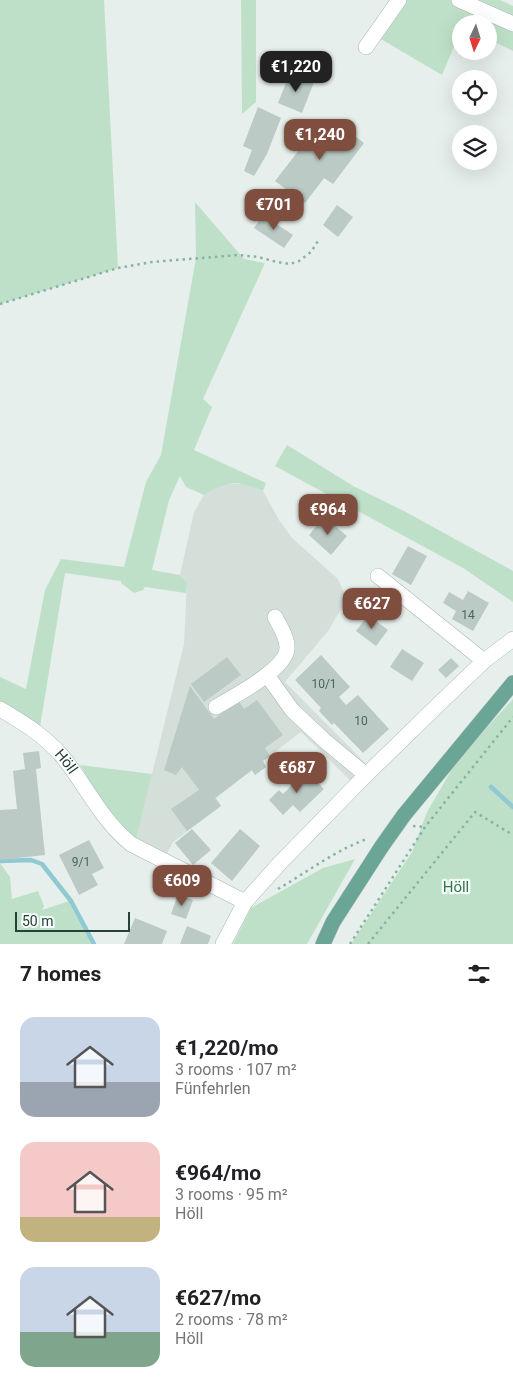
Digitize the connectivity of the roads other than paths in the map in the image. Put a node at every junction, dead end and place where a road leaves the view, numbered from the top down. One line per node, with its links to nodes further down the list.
1 (399, 0): 4 (street)
2 (459, 0): 3 (street)
3 (513, 24)
4 (366, 47)
5 (378, 576): 8 (street)
6 (275, 617): 9 (street)
7 (513, 639): 8 (street)
8 (484, 661): 13 (street)
9 (267, 675): 11 (street); 13 (street)
10 (513, 682): 16 (main road, bridge)
11 (216, 708)
12 (0, 709): 14 (street, Höll)
13 (366, 775): 14 (street)
14 (245, 902): 15 (street)
15 (223, 944)
16 (323, 944)

